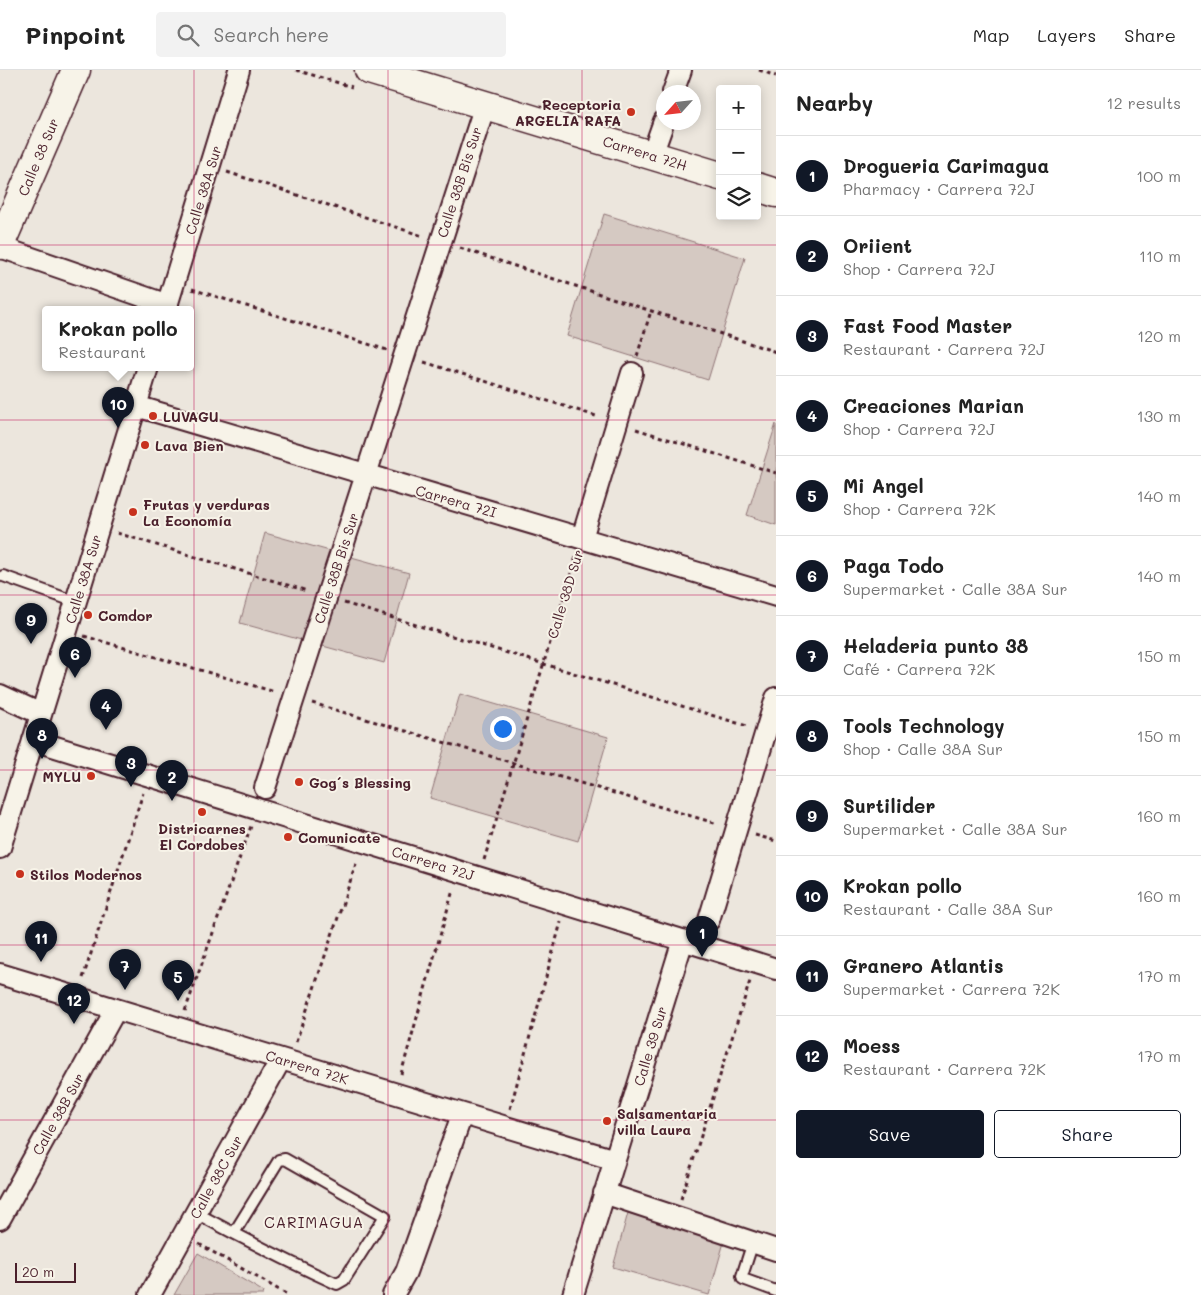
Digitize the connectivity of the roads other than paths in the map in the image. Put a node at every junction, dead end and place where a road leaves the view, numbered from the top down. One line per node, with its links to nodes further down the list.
1 (76, 70): 13 (street, Calle 38 Sur)
2 (239, 70): 15 (street, Calle 38A Sur)
3 (369, 70): 5 (street, Carrera 72H)
4 (680, 70): 6 (street)
5 (408, 76): 7 (street, Carrera 72H)
6 (675, 85)
7 (485, 105): 9 (street, Carrera 72H); 19 (street, Calle 38B Bis Sur)
8 (661, 130): 9 (street)
9 (652, 155): 10 (street, Carrera 72H)
10 (717, 175)
11 (761, 188): 12 (street)
12 (776, 193)
13 (0, 246): 14 (street)
14 (164, 306)
15 (167, 306)
16 (147, 371): 18 (street, Calle 38A Sur)
17 (632, 373): 20 (street, Calle 38D Sur)
18 (136, 406): 19 (street, Carrera 72I); 23 (street, Calle 38A Sur)
19 (366, 474): 20 (street, Carrera 72I); 28 (street, Calle 38B Bis Sur)
20 (582, 538): 22 (street, Carrera 72I)
21 (3, 576): 23 (lane)
22 (776, 596)
23 (76, 602): 26 (street, Calle 38A Sur)
24 (0, 695): 26 (street)
25 (776, 698): 31 (street)
26 (41, 714): 27 (street, Calle 38A Sur)
27 (33, 740): 29 (street, Calle 38A Sur); 32 (street, Carrera 72J)
28 (264, 788)
29 (3, 826): 30 (street, Calle 38A Sur)
30 (0, 848)
31 (709, 920)
32 (683, 940): 33 (street, Carrera 72J); 38 (street, Calle 39 Sur)
33 (776, 969)
34 (0, 974): 35 (street, Carrera 72K)
35 (116, 1010): 36 (street, Carrera 72K); 41 (street, Calle 38B Sur)
36 (285, 1061): 37 (street, Carrera 72K); 40 (street, Calle 38C Sur)
37 (462, 1115): 38 (street, Carrera 72K); 47 (street)
38 (614, 1160): 39 (street, Calle 39 Sur)
39 (604, 1193): 43 (street); 48 (street, Calle 39 Sur)
40 (196, 1213): 42 (lane); 46 (street, Calle 38C Sur)
41 (0, 1219)
42 (234, 1233): 42 (lane)
43 (753, 1242): 44 (street); 45 (lane)
44 (776, 1250)
45 (776, 1291)
46 (150, 1295)
47 (393, 1295)
48 (572, 1295)

